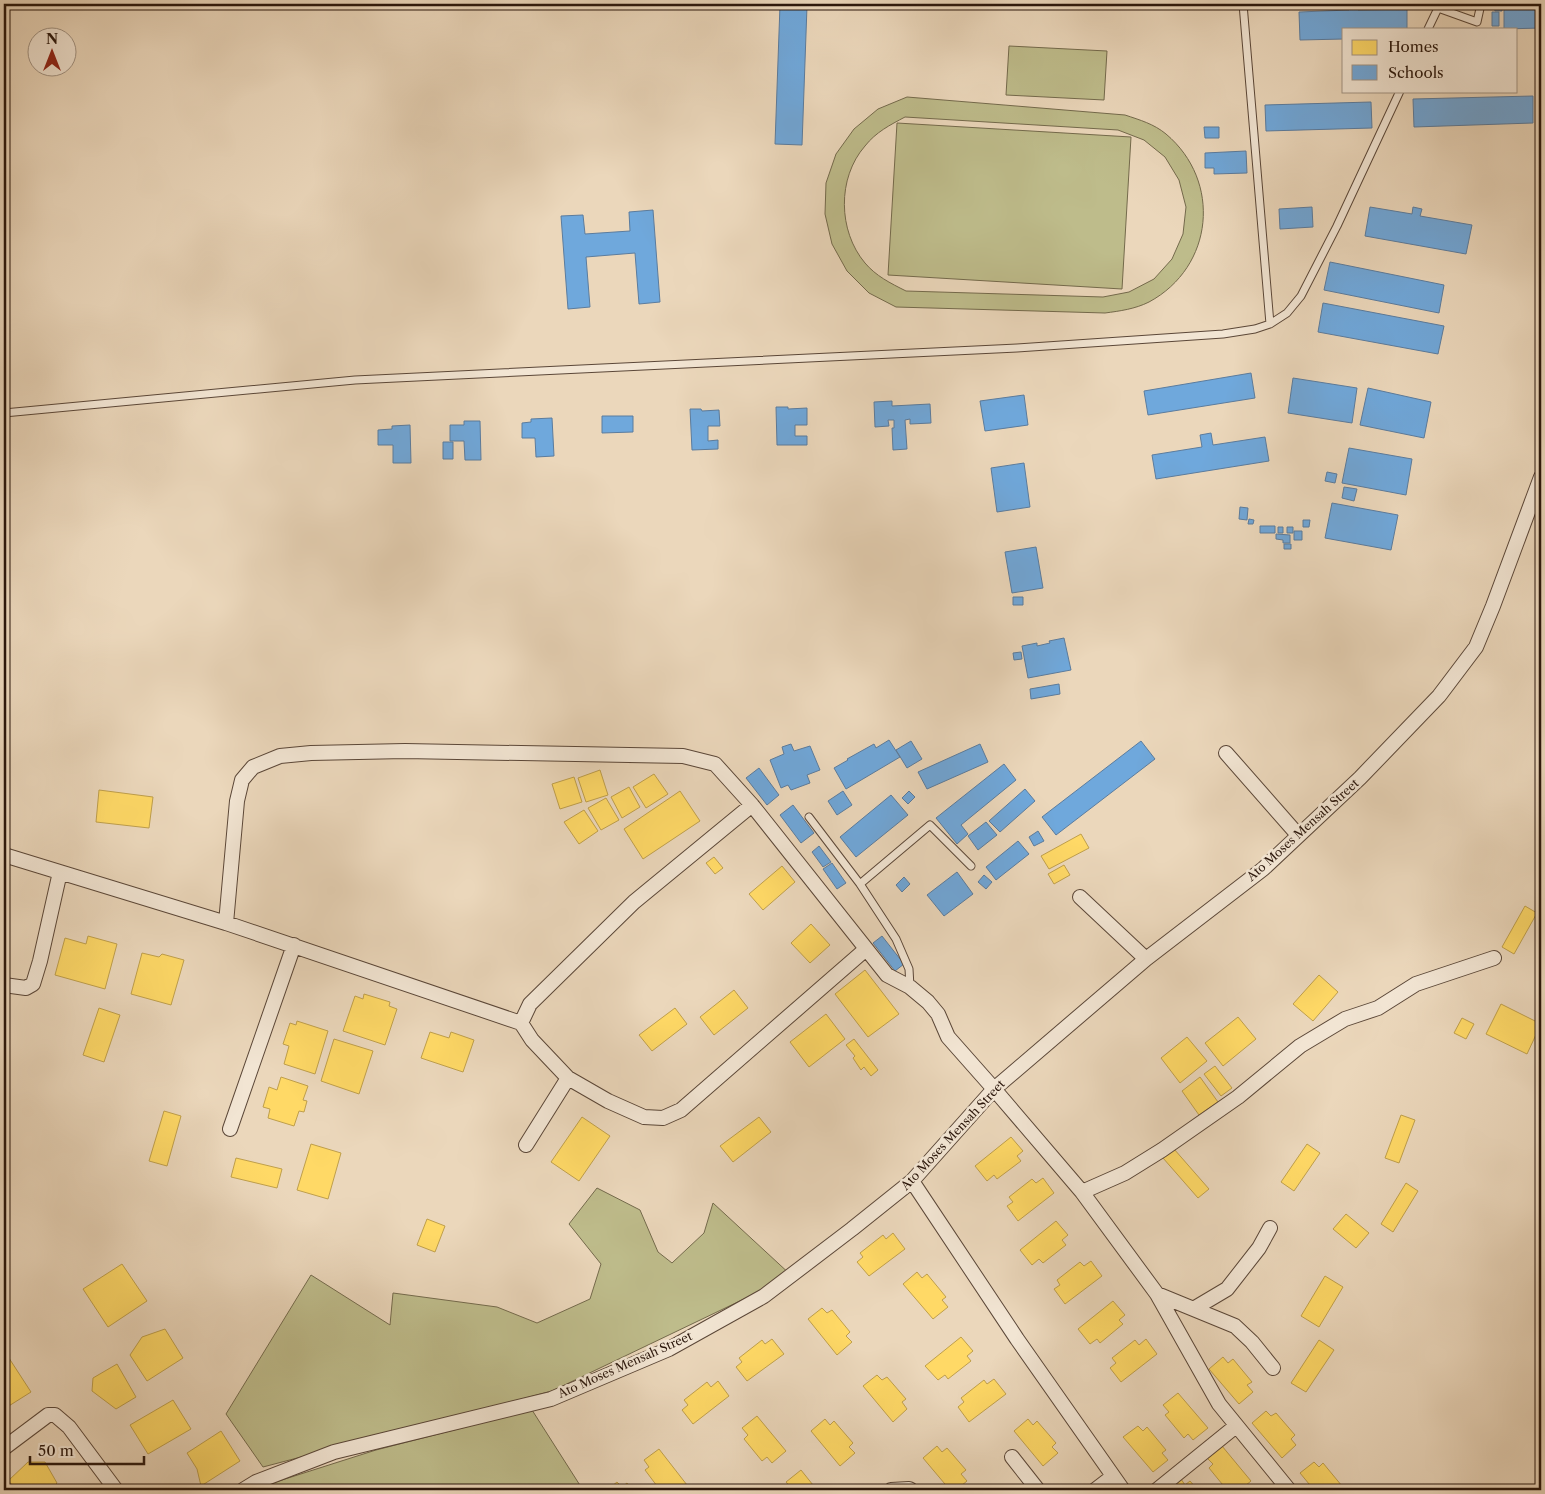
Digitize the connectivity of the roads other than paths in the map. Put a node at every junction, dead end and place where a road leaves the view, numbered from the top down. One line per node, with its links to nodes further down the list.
1 (1243, 4): 6 (lane)
2 (1481, 4): 3 (lane)
3 (1439, 6): 4 (lane)
4 (1428, 28)
5 (1400, 92): 6 (lane)
6 (1270, 324): 7 (lane)
7 (4, 413)
8 (1541, 477): 12 (street, Ato Moses Mensah Street)
9 (1226, 753): 12 (street)
10 (752, 805): 18 (street); 20 (street); 25 (street)
11 (809, 817): 16 (lane)
12 (1298, 835): 22 (street, Ato Moses Mensah Street)
13 (4, 855): 15 (street)
14 (971, 866): 16 (lane)
15 (60, 872): 18 (street); 23 (street)
16 (860, 884): 24 (lane)
17 (1080, 897): 22 (street)
18 (226, 923): 19 (street)
19 (294, 945): 25 (street); 28 (street)
20 (866, 949): 24 (street); 26 (street)
21 (1494, 958): 31 (street)
22 (1146, 960): 27 (street, Ato Moses Mensah Street)
23 (4, 985)
24 (910, 987): 27 (street)
25 (521, 1023): 26 (street)
26 (568, 1078): 29 (street)
27 (994, 1089): 30 (street, Ato Moses Mensah Street); 31 (street)
28 (230, 1129)
29 (526, 1145)
30 (912, 1181): 39 (street); 41 (street, Ato Moses Mensah Street)
31 (1082, 1192): 33 (street)
32 (1270, 1228): 34 (street)
33 (1157, 1294): 34 (street); 36 (street)
34 (1196, 1308): 35 (street)
35 (1273, 1368)
36 (1236, 1426): 47 (street); 48 (street)
37 (4, 1448): 40 (street)
38 (1012, 1457): 44 (street)
39 (1112, 1477): 45 (street); 46 (street)
40 (116, 1490)
41 (243, 1490)
42 (891, 1490): 43 (street)
43 (912, 1490)
44 (1038, 1490)
45 (1096, 1490)
46 (1123, 1490)
47 (1157, 1490)
48 (1289, 1490)

